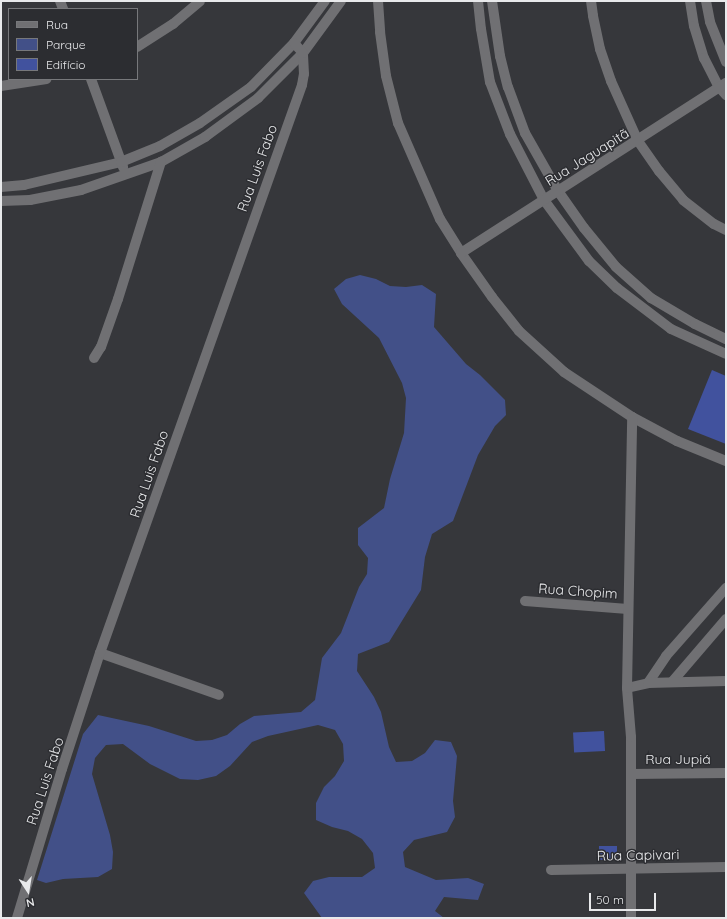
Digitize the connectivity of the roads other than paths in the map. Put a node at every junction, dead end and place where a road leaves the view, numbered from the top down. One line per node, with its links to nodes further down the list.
1 (200, 1): 11 (street)
2 (325, 1): 10 (street)
3 (341, 1): 12 (street)
4 (378, 1): 27 (street)
5 (478, 1): 24 (street)
6 (492, 1): 23 (street)
7 (591, 1): 18 (street)
8 (690, 1): 17 (street)
9 (706, 1): 13 (street)
10 (294, 42): 12 (street); 19 (street)
11 (138, 46)
12 (303, 53): 20 (street); 37 (street, Rua Luis Fabo)
13 (726, 62)
14 (40, 80): 16 (street)
15 (91, 80): 19 (street)
16 (1, 86)
17 (724, 88): 18 (street, Rua Jaguapitã)
18 (638, 141): 23 (street, Rua Jaguapitã); 26 (street)
19 (121, 162): 21 (street); 22 (street)
20 (161, 162): 21 (street); 30 (street)
21 (126, 176): 25 (street)
22 (1, 187)
23 (558, 191): 24 (street, Rua Jaguapitã); 28 (street)
24 (544, 200): 27 (street, Rua Jaguapitã); 29 (street)
25 (1, 201)
26 (726, 230)
27 (462, 253): 31 (street)
28 (726, 339)
29 (726, 354)
30 (94, 358)
31 (632, 417): 32 (street); 35 (street)
32 (726, 461)
33 (726, 588): 40 (street)
34 (525, 601): 35 (street, Rua Chopim)
35 (628, 609): 41 (street)
36 (726, 619): 39 (street)
37 (100, 653): 42 (street); 48 (street, Rua Luis Fabo)
38 (726, 681): 39 (street)
39 (672, 682): 40 (street)
40 (648, 683): 41 (street)
41 (627, 688): 44 (street)
42 (219, 695)
43 (726, 773): 44 (street, Rua Jupiá)
44 (631, 774): 46 (street)
45 (726, 867): 46 (street, Rua Capivari)
46 (632, 869): 47 (street, Rua Capivari); 49 (street)
47 (551, 870)
48 (17, 918)
49 (631, 918)

